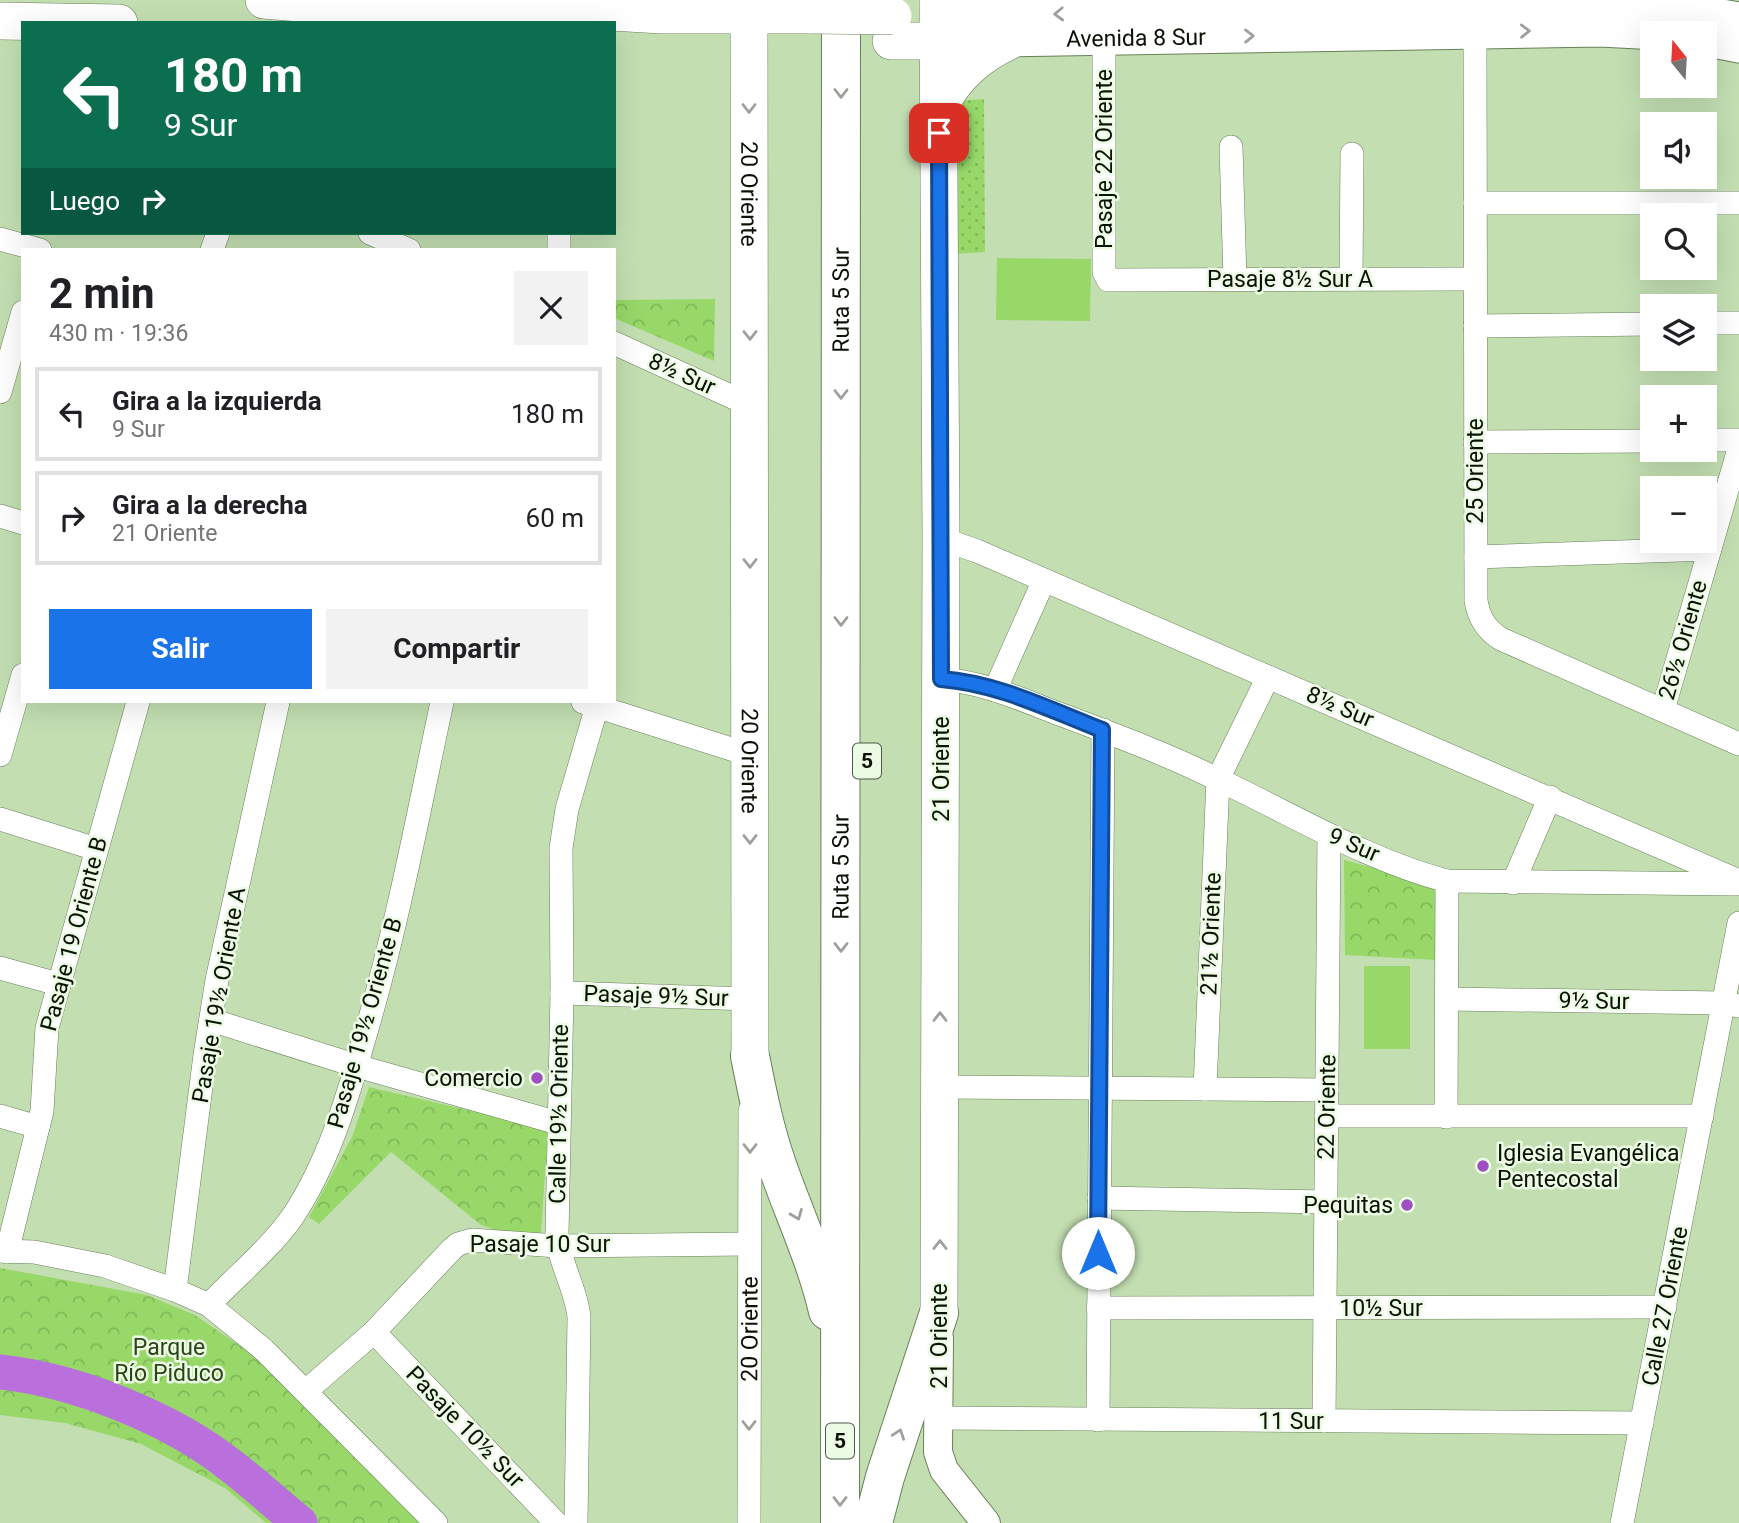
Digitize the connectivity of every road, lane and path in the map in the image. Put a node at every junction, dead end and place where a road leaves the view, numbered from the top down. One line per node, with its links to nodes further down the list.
1 (474, 3): 3 (main road, Avenida 8 Sur); 4 (main road, Avenida 8 Sur)
2 (1549, 3): 5 (main road, Avenida 8 Sur); 6 (main road, Avenida 8 Sur)
3 (279, 6)
4 (677, 8): 7 (main road, Avenida 8 Sur)
5 (1669, 14): 12 (main road, Avenida 8 Sur); 15 (main road, Avenida 8 Sur, one-way to 5)
6 (1108, 17): 11 (main road, Avenida 8 Sur); 15 (main road, Avenida 8 Sur, one-way to 15); 28 (street, Pasaje 22 Oriente)
7 (749, 18): 8 (main road, Avenida 8 Sur); 16 (main road, Avenida 8 Sur); 39 (main road, 20 Oriente, one-way to 39)
8 (822, 18): 9 (main road, Avenida 8 Sur, bridge); 106 (highway, Ruta 5 Sur / 5, one-way to 106)
9 (884, 19): 10 (main road, Avenida 8 Sur); 117 (highway, Ruta 5 Sur / 5)
10 (938, 19): 11 (main road, Avenida 8 Sur); 19 (main road, 21 Oriente)
11 (1001, 19): 19 (main road)
12 (1739, 19)
13 (0, 21): 14 (main road)
14 (21, 21)
15 (1475, 32): 22 (street, 25 Oriente)
16 (616, 37)
17 (1717, 42): 18 (main road)
18 (1739, 46)
19 (939, 107): 48 (main road, 21 Oriente)
20 (1230, 146): 29 (street)
21 (1352, 154): 30 (street)
22 (1475, 203): 23 (street); 31 (street, 25 Oriente)
23 (1739, 203)
24 (375, 235): 27 (street)
25 (0, 239): 26 (street)
26 (33, 248)
27 (404, 248)
28 (1106, 278): 29 (street, Pasaje 8½ Sur A)
29 (1235, 279): 30 (street, Pasaje 8½ Sur A)
30 (1351, 279): 31 (street, Pasaje 8½ Sur A)
31 (1475, 279): 36 (street, 25 Oriente)
32 (21, 319): 38 (street)
33 (1717, 323): 34 (street)
34 (1739, 323)
35 (1640, 324): 36 (street)
36 (1475, 326): 43 (street, 25 Oriente)
37 (616, 344): 39 (street, 8½ Sur)
38 (0, 391)
39 (750, 405): 65 (main road, 20 Oriente, one-way to 65)
40 (1717, 440): 41 (street)
41 (1739, 440)
42 (1640, 441): 43 (street)
43 (1475, 442): 51 (street, 25 Oriente)
44 (1739, 449): 47 (street, 26½ Oriente)
45 (0, 516): 46 (street)
46 (21, 522)
47 (1717, 525)
48 (941, 536): 52 (street, 8½ Sur); 54 (main road, 21 Oriente)
49 (1640, 551): 51 (street)
50 (1709, 553): 61 (street, 26½ Oriente)
51 (1476, 557): 61 (street, 25 Oriente)
52 (1044, 580): 53 (street, 8½ Sur); 56 (street)
53 (1268, 677): 66 (street); 67 (street, 8½ Sur)
54 (941, 679): 56 (street, 9 Sur); 84 (main road, 21 Oriente, one-way to 54)
55 (21, 682): 64 (street)
56 (995, 690): 62 (street, 9 Sur)
57 (138, 703): 70 (street, Pasaje 19 Oriente B)
58 (278, 703): 81 (street, Pasaje 19½ Oriente A)
59 (442, 703): 83 (street, Pasaje 19½ Oriente B)
60 (590, 704): 65 (street); 77 (street, Calle 19½ Oriente)
61 (1663, 710): 63 (street, 25 Oriente)
62 (1102, 730): 66 (street, 9 Sur); 85 (street)
63 (1739, 744)
64 (0, 755)
65 (750, 755): 78 (main road, 20 Oriente, one-way to 78)
66 (1218, 779): 69 (street, 9 Sur); 86 (street, 21½ Oriente)
67 (1550, 797): 72 (street); 73 (street, 8½ Sur)
68 (0, 818): 70 (street)
69 (1329, 835): 71 (street, 9 Sur); 87 (street, 22 Oriente)
70 (96, 849): 76 (street, Pasaje 19 Oriente B)
71 (1447, 881): 72 (street, 9 Sur); 79 (street)
72 (1513, 883): 73 (street, 9 Sur)
73 (1739, 883)
74 (1739, 923): 80 (street, Calle 27 Oriente)
75 (0, 968): 76 (street)
76 (58, 984): 93 (street, Pasaje 19 Oriente B)
77 (562, 993): 78 (street, Pasaje 9½ Sur); 92 (street, Calle 19½ Oriente)
78 (750, 999): 82 (main road, 20 Oriente)
79 (1448, 999): 80 (street, 9½ Sur); 90 (street)
80 (1731, 1004): 91 (street, Calle 27 Oriente)
81 (211, 1020): 83 (street); 99 (street, Pasaje 19½ Oriente A)
82 (750, 1056): 96 (street, 20 Oriente, one-way to 96); 106 (highway, one-way to 106)
83 (356, 1066): 92 (street); 100 (street, Pasaje 19½ Oriente B)
84 (940, 1087): 85 (street); 104 (main road, 21 Oriente, one-way to 84)
85 (1099, 1088): 86 (street); 94 (street)
86 (1205, 1088): 87 (street)
87 (1327, 1090): 89 (street, 22 Oriente)
88 (0, 1116): 93 (street)
89 (1326, 1116): 90 (street); 95 (street, 22 Oriente)
90 (1446, 1116): 91 (street)
91 (1702, 1116): 101 (street, Calle 27 Oriente)
92 (558, 1123): 97 (street, Calle 19½ Oriente)
93 (38, 1127): 98 (street, Pasaje 19 Oriente B)
94 (1099, 1198): 95 (street); 102 (street)
95 (1326, 1202): 103 (street, 22 Oriente)
96 (749, 1244): 97 (street, Pasaje 10 Sur); 115 (street, 20 Oriente, one-way to 115)
97 (557, 1245): 105 (street, Pasaje 10 Sur); 114 (street, Calle 19½ Oriente)
98 (4, 1252): 99 (street)
99 (175, 1290): 100 (street)
100 (208, 1305): 107 (street)
101 (1665, 1307): 103 (street, 10½ Sur); 111 (street, Calle 27 Oriente)
102 (1098, 1308): 103 (street, 10½ Sur); 109 (street)
103 (1325, 1308): 110 (street, 22 Oriente)
104 (939, 1313): 108 (street, 21 Oriente); 118 (highway, one-way to 104)
105 (374, 1332): 107 (street, Pasaje 10 Sur); 113 (street, Pasaje 10½ Sur)
106 (840, 1359): 116 (highway, Ruta 5 Sur / 5, one-way to 116)
107 (306, 1391): 112 (street)
108 (939, 1418): 109 (street, 11 Sur); 119 (street, 21 Oriente)
109 (1098, 1420): 110 (street, 11 Sur)
110 (1324, 1421): 111 (street, 11 Sur)
111 (1642, 1423): 120 (street, Calle 27 Oriente)
112 (436, 1523)
113 (556, 1523)
114 (576, 1523)
115 (749, 1523)
116 (840, 1523)
117 (867, 1523)
118 (873, 1523)
119 (986, 1523)
120 (1622, 1523)

